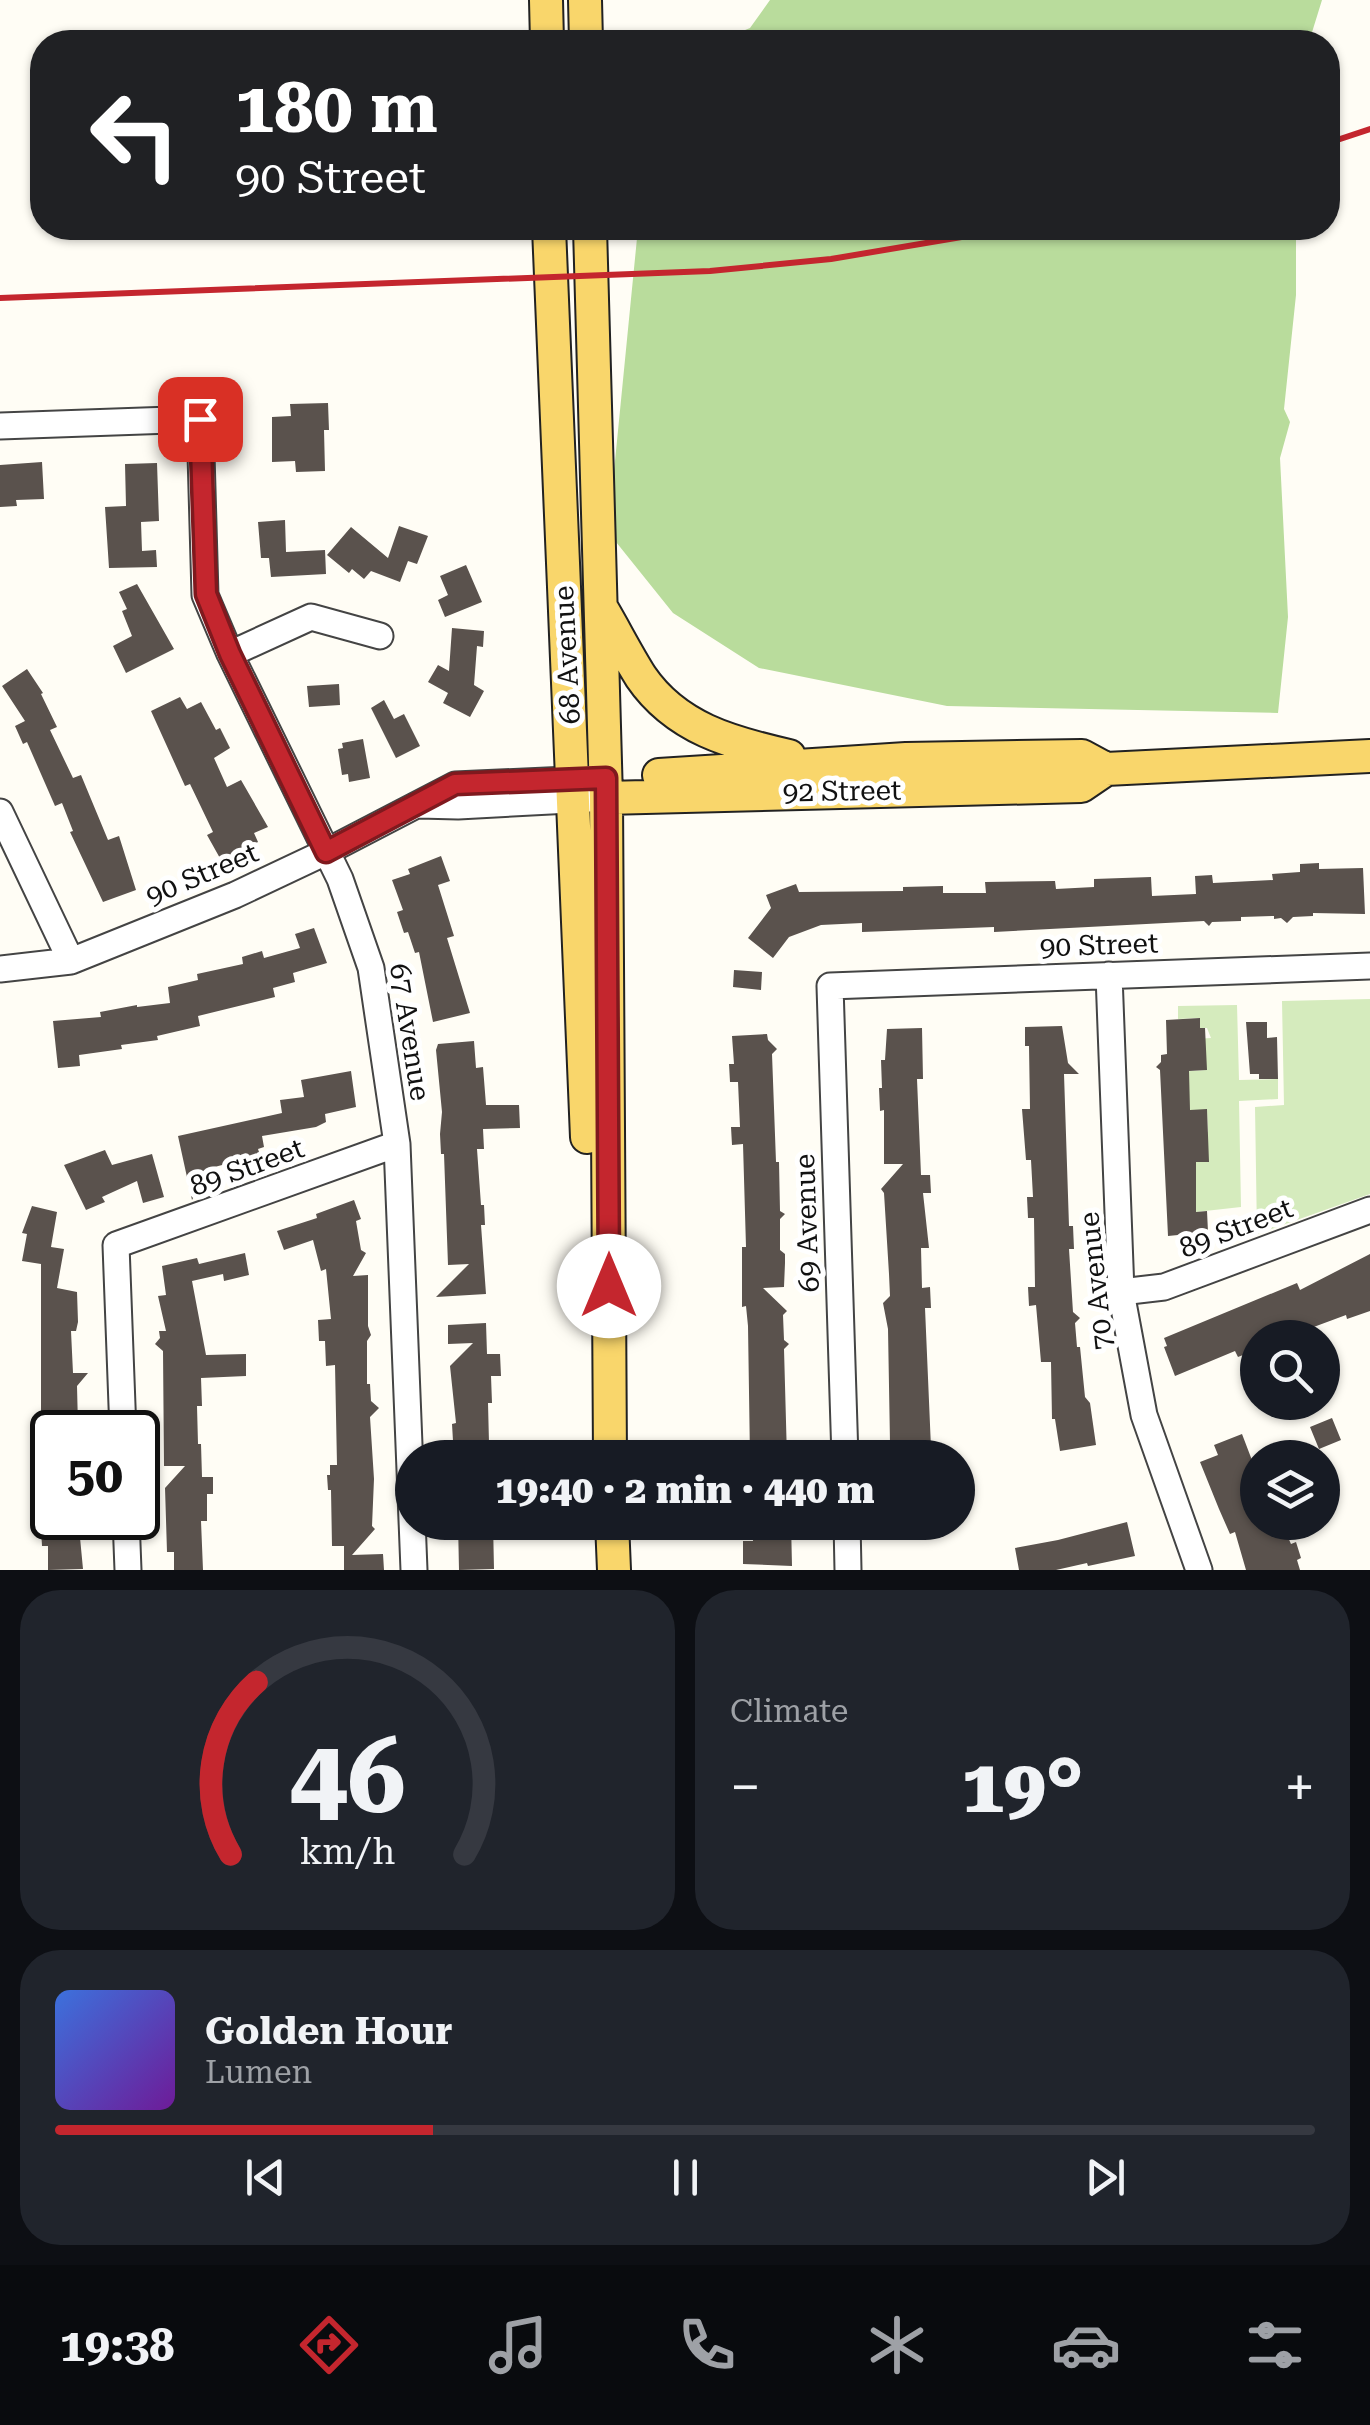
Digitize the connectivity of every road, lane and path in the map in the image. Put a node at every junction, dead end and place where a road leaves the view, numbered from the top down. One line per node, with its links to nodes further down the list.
1 (546, 0): 3 (main road)
2 (585, 0): 4 (main road)
3 (547, 30)
4 (586, 30)
5 (549, 240): 15 (main road, 68 Avenue)
6 (590, 240): 8 (main road, 68 Avenue)
7 (0, 426): 10 (street, 67 Avenue)
8 (599, 605): 12 (main road); 14 (main road, 68 Avenue)
9 (380, 636): 10 (street)
10 (230, 654): 17 (street, 67 Avenue)
11 (1370, 756): 13 (main road, 92 Street)
12 (820, 763): 13 (main road, 92 Street); 14 (main road, 92 Street)
13 (1106, 769): 14 (main road, 92 Street)
14 (606, 788): 15 (street, 92 Street); 28 (main road, 68 Avenue)
15 (572, 790): 17 (street, 90 Street); 27 (main road, 68 Avenue)
16 (0, 812): 18 (street)
17 (326, 852): 18 (street, 90 Street); 23 (street, 67 Avenue)
18 (71, 961): 20 (street, 90 Street)
19 (1370, 966): 21 (street, 90 Street)
20 (0, 969)
21 (1109, 975): 22 (street, 90 Street); 25 (street, 70 Avenue)
22 (830, 986): 29 (street, 69 Avenue)
23 (397, 1144): 26 (street, 89 Street); 34 (street, 67 Avenue)
24 (1370, 1210): 25 (street, 89 Street)
25 (1121, 1292): 37 (street, 70 Avenue)
26 (122, 1410)
27 (609, 1440)
28 (610, 1440)
29 (843, 1440)
30 (127, 1540): 33 (street)
31 (613, 1540): 35 (main road)
32 (847, 1540): 36 (street)
33 (128, 1570)
34 (414, 1570)
35 (614, 1570)
36 (848, 1570)
37 (1199, 1570)

